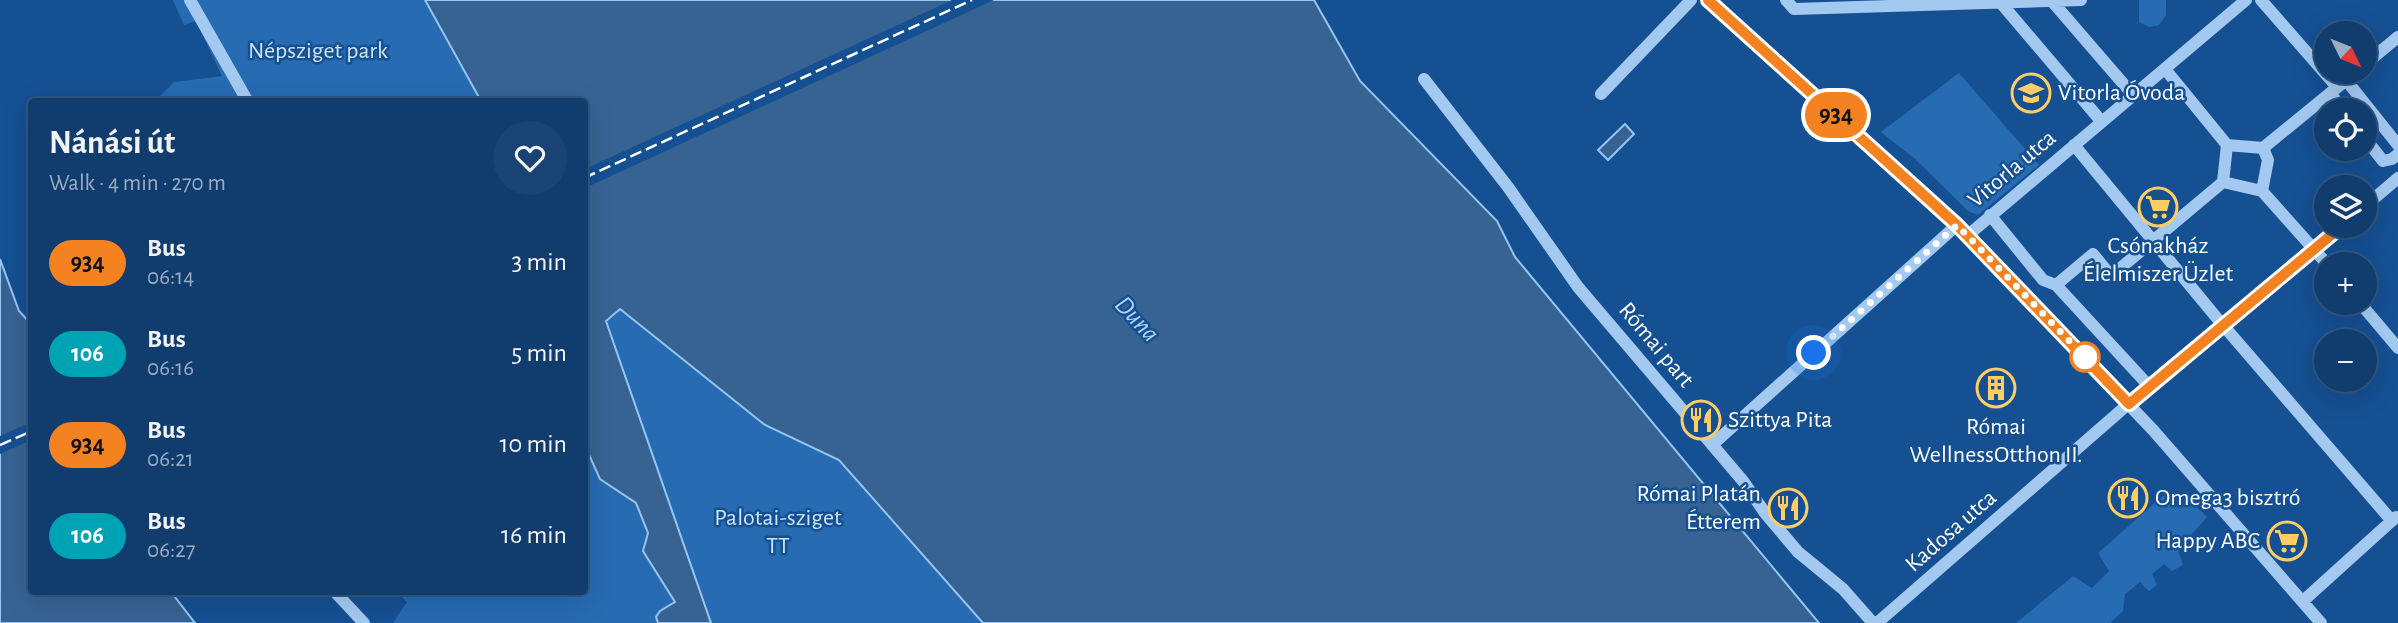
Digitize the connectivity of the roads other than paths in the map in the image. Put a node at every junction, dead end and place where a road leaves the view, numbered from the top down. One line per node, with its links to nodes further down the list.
1 (190, 0): 21 (street)
2 (1692, 0): 19 (street)
3 (1708, 0): 34 (street)
4 (1786, 0): 10 (street)
5 (2081, 0): 8 (street)
6 (2246, 0): 15 (street, Vitorla utca)
7 (2261, 0): 13 (street)
8 (2052, 1): 11 (street); 20 (street)
9 (1938, 2): 10 (street); 11 (street)
10 (1905, 3)
11 (2001, 3): 22 (street)
12 (2398, 37): 14 (street)
13 (2314, 54)
14 (2377, 54)
15 (2165, 69): 20 (street, Vitorla utca); 24 (street)
16 (1424, 79): 48 (street, Római part)
17 (2341, 84): 26 (street)
18 (2343, 84): 25 (street)
19 (1601, 94)
20 (2133, 95): 22 (street, Vitorla utca)
21 (246, 98)
22 (2101, 121): 23 (street, Vitorla utca)
23 (2074, 145): 33 (street, Vitorla utca); 37 (street)
24 (2227, 145): 26 (street); 30 (street)
25 (2398, 145)
26 (2263, 148): 31 (street)
27 (2377, 153): 28 (street)
28 (2398, 154)
29 (2398, 178): 32 (street)
30 (2223, 182): 31 (street); 37 (street)
31 (2262, 191): 38 (street)
32 (2377, 196)
33 (1990, 215): 35 (street, Vitorla utca); 40 (street)
34 (1957, 225): 35 (street); 48 (street)
35 (1967, 236): 42 (street)
36 (2327, 238): 38 (street, Kadosa utca)
37 (2152, 241): 41 (street); 44 (street)
38 (2314, 249): 39 (street); 44 (street, Kadosa utca)
39 (2317, 252)
40 (2043, 280): 41 (street); 42 (street)
41 (2056, 285): 46 (street)
42 (2025, 296): 47 (street)
43 (2370, 315): 45 (street)
44 (2223, 324): 46 (street, Kadosa utca); 49 (street)
45 (2398, 348)
46 (2149, 386): 47 (street, Kadosa utca)
47 (2129, 404): 51 (street); 54 (street, Kadosa utca)
48 (1713, 445): 54 (street, Római part)
49 (2395, 518): 51 (street)
50 (338, 595): 53 (street)
51 (2303, 601): 52 (street)
52 (2316, 621)
53 (364, 623)
54 (1875, 623)

